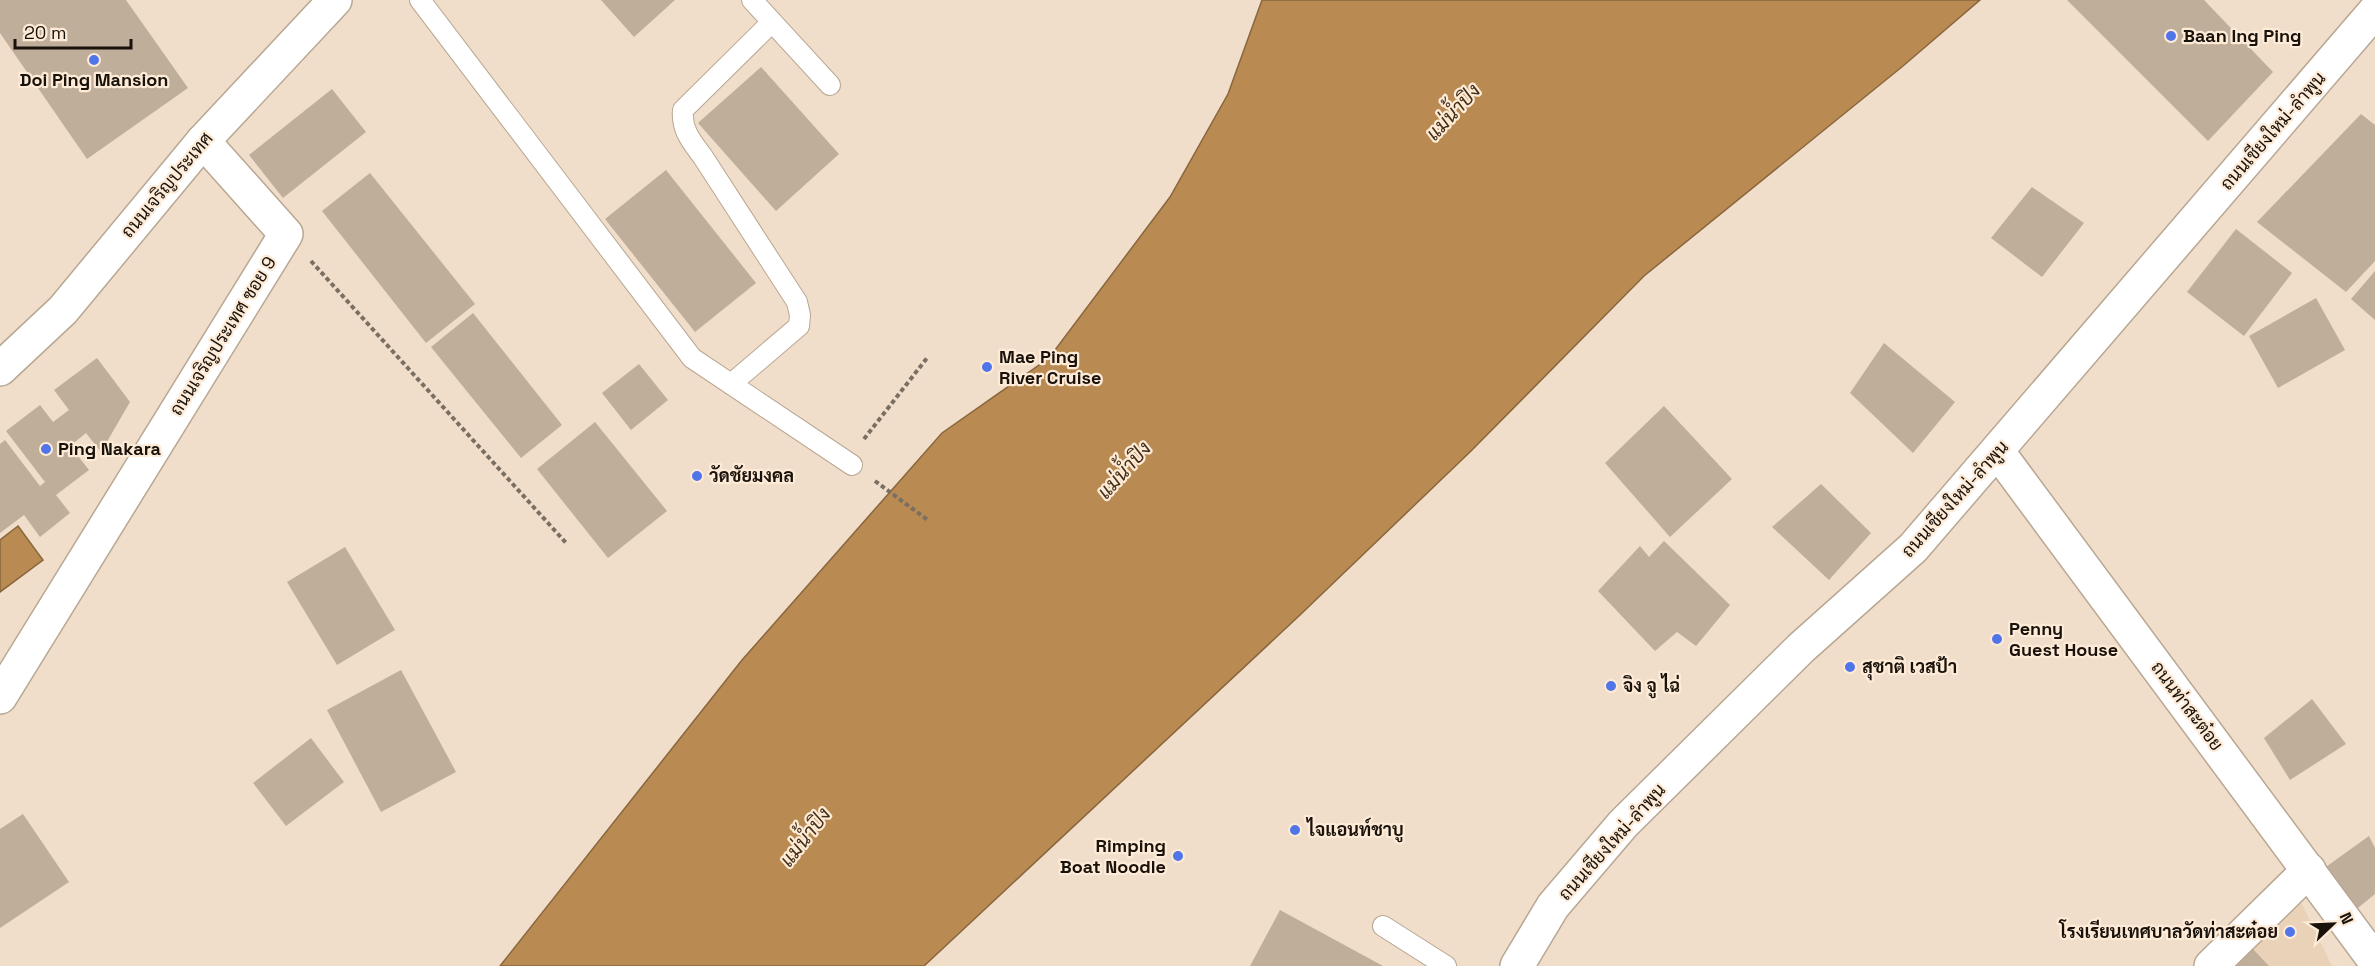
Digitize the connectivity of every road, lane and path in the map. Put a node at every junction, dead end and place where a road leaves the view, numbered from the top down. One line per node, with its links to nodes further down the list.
1 (335, 0): 7 (street, ถนนเจริญประเทศ)
2 (420, 0): 11 (lane)
3 (752, 0): 5 (lane)
4 (2375, 11): 12 (street, ถนนเชียงใหม่-ลำพูน)
5 (772, 22): 6 (lane); 11 (lane)
6 (830, 85)
7 (203, 141): 8 (street); 10 (street, ถนนเจริญประเทศ)
8 (286, 234): 15 (path); 16 (street, ถนนเจริญประเทศ ซอย 9)
9 (927, 358): 13 (path)
10 (0, 369)
11 (731, 384): 13 (lane)
12 (1998, 452): 17 (street, ถนนท่าสะต๋อย); 21 (street, ถนนเชียงใหม่-ลำพูน)
13 (850, 463): 14 (path)
14 (929, 521)
15 (567, 544)
16 (0, 697)
17 (2309, 870): 19 (street, ถนนท่าสะต๋อย); 22 (street)
18 (1383, 926): 20 (lane)
19 (2375, 961)
20 (1446, 966)
21 (1517, 966)
22 (2211, 966)

